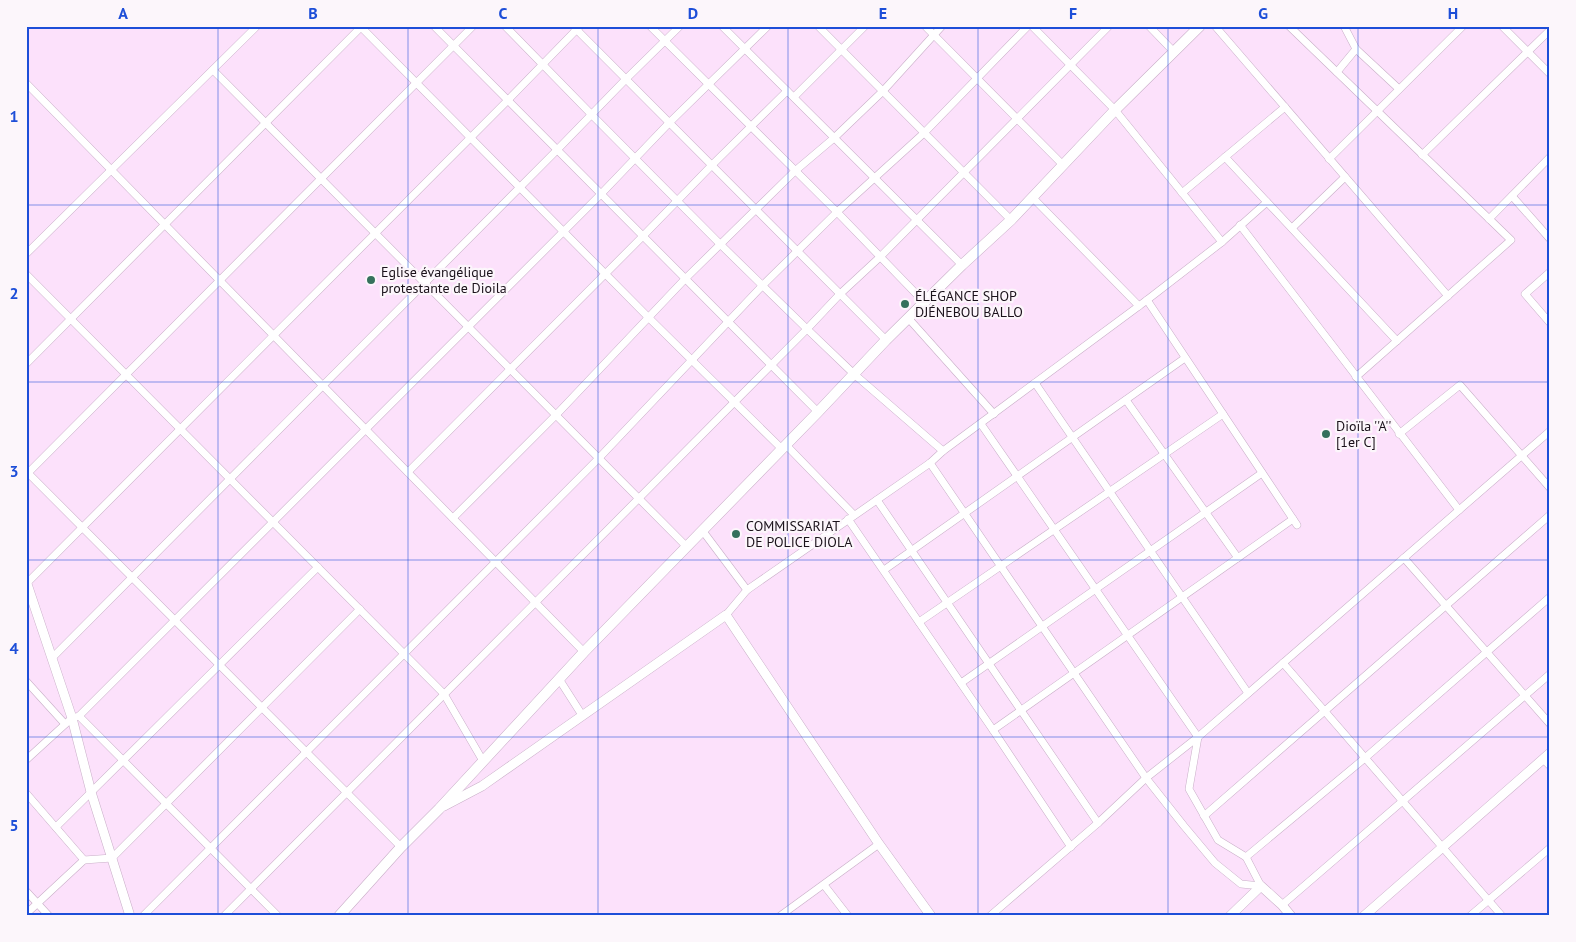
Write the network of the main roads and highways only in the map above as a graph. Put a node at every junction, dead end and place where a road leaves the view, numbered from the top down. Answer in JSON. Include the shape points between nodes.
{"nodes":[{"id":1,"x":1200,"y":26,"type":"edge"},
{"id":2,"x":339,"y":916,"type":"edge"}],
"edges":[{"from":1,"to":2,"type":"main road","via":[[1010,220],[886,340],[686,546]]}]}
